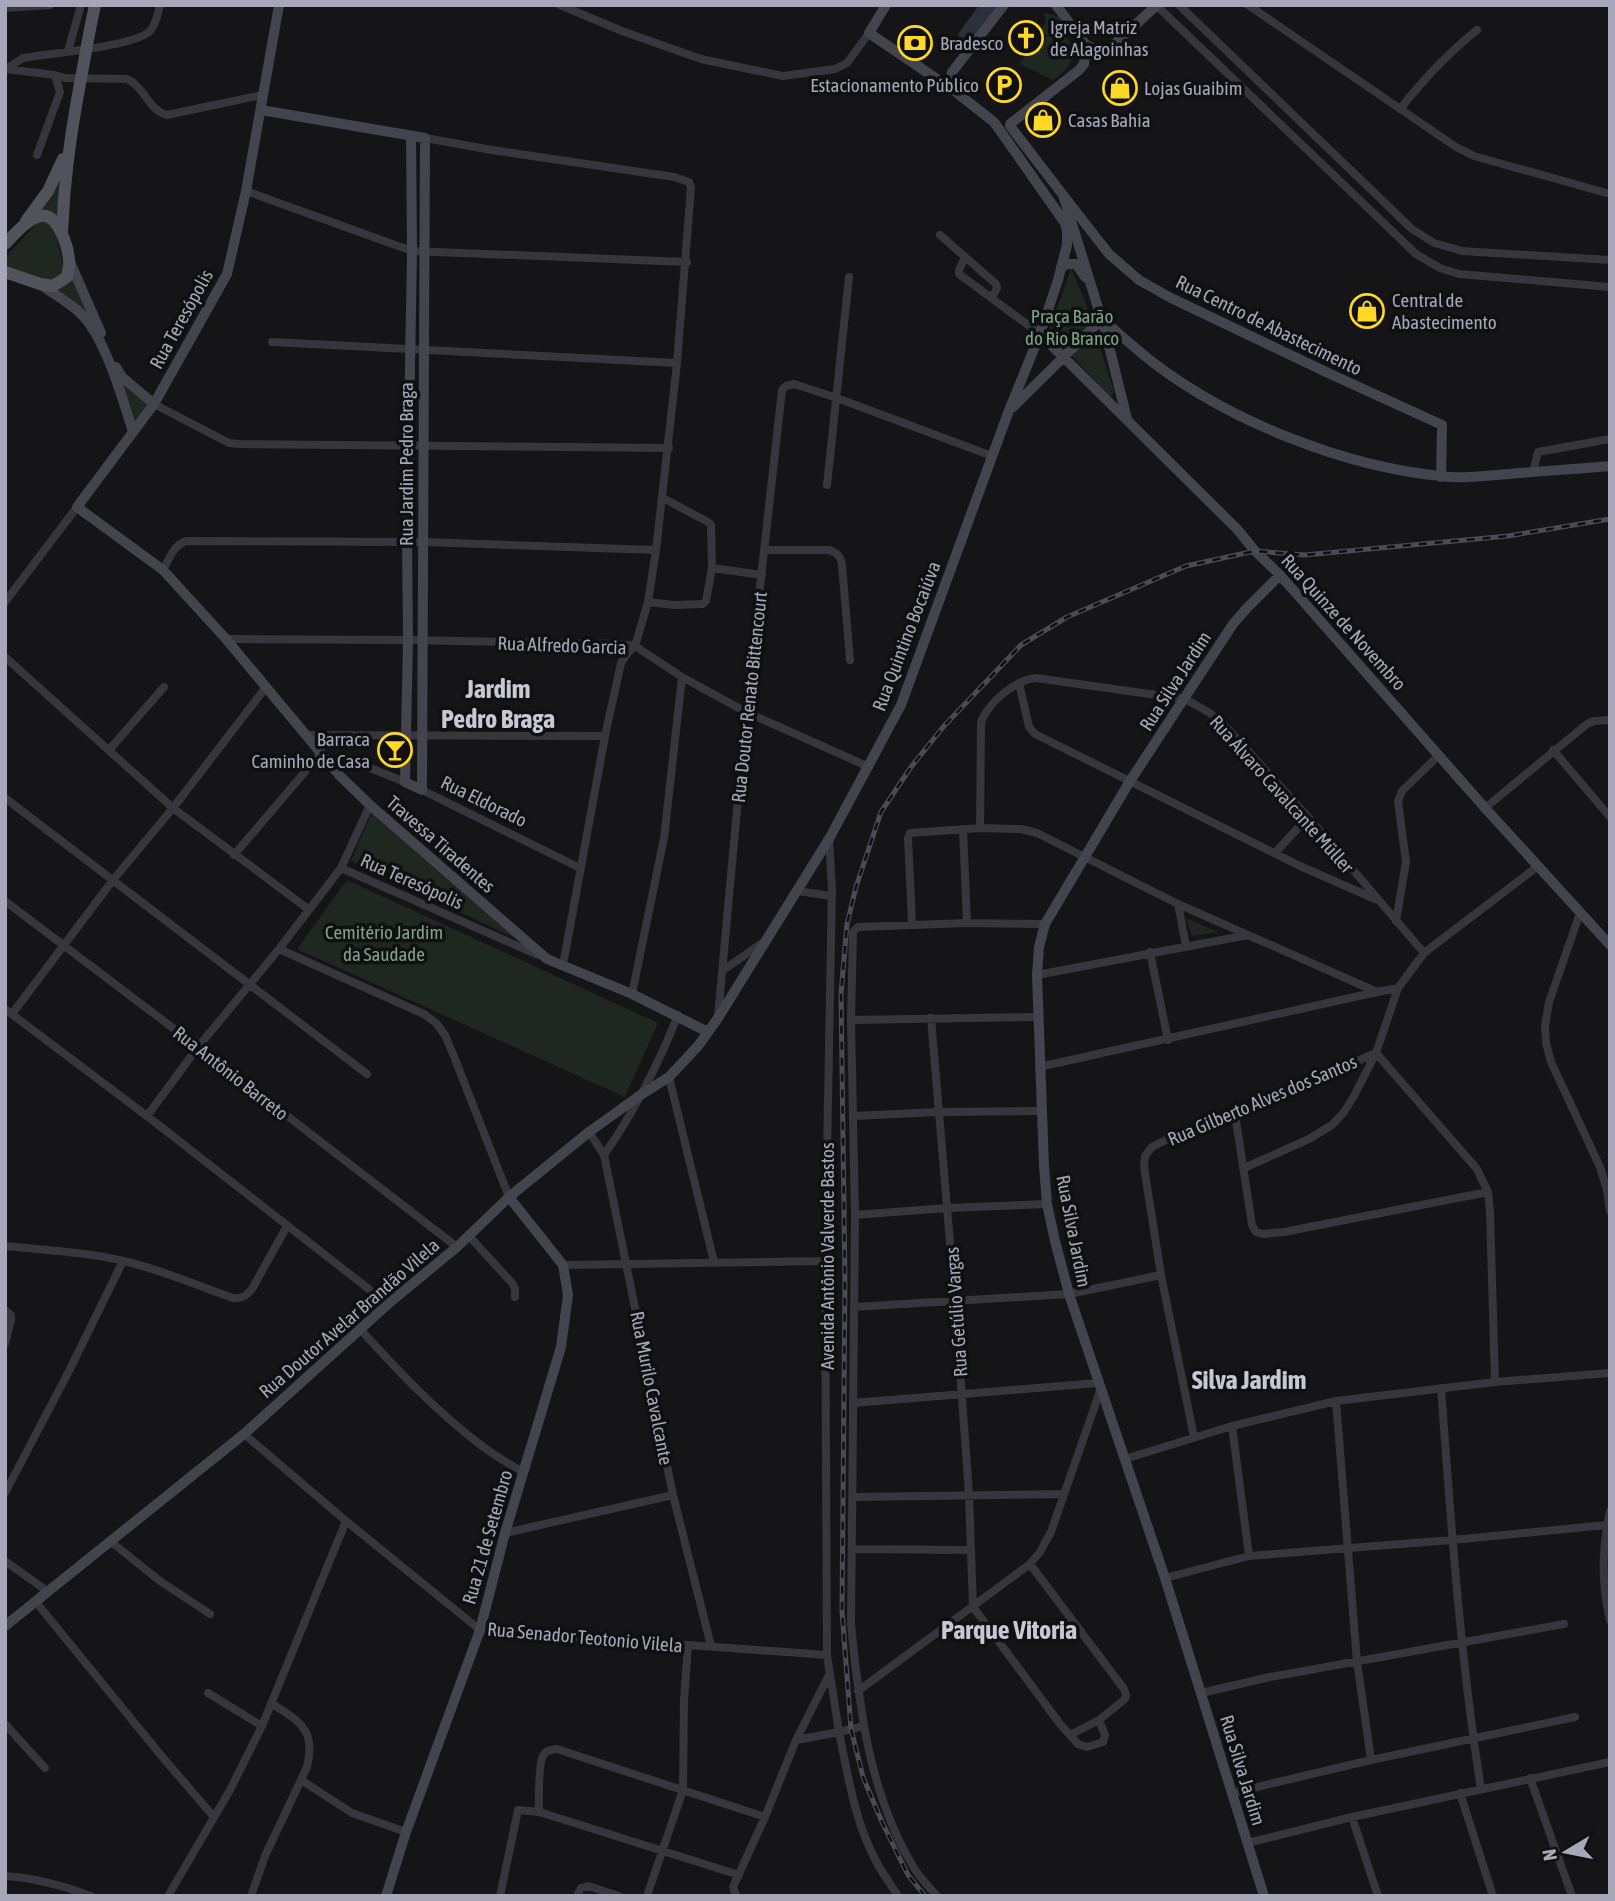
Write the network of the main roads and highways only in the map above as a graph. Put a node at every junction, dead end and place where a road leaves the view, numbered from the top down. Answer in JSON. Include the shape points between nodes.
{"nodes":[{"id":1,"x":95,"y":5,"type":"edge"},
{"id":2,"x":68,"y":149,"type":"junction"},
{"id":3,"x":24,"y":225,"type":"junction"},
{"id":4,"x":62,"y":233,"type":"junction"},
{"id":5,"x":5,"y":244,"type":"edge"},
{"id":6,"x":8,"y":275,"type":"edge"}],
"edges":[{"from":1,"to":2,"type":"main road","bridge":true},
{"from":2,"to":3,"type":"main road","via":[[48,191]]},
{"from":2,"to":4,"type":"main road"},
{"from":3,"to":4,"type":"main road","via":[[47,217]]},
{"from":3,"to":5,"type":"main road"},
{"from":4,"to":6,"type":"main road","via":[[69,261],[62,281],[52,286]]}]}
